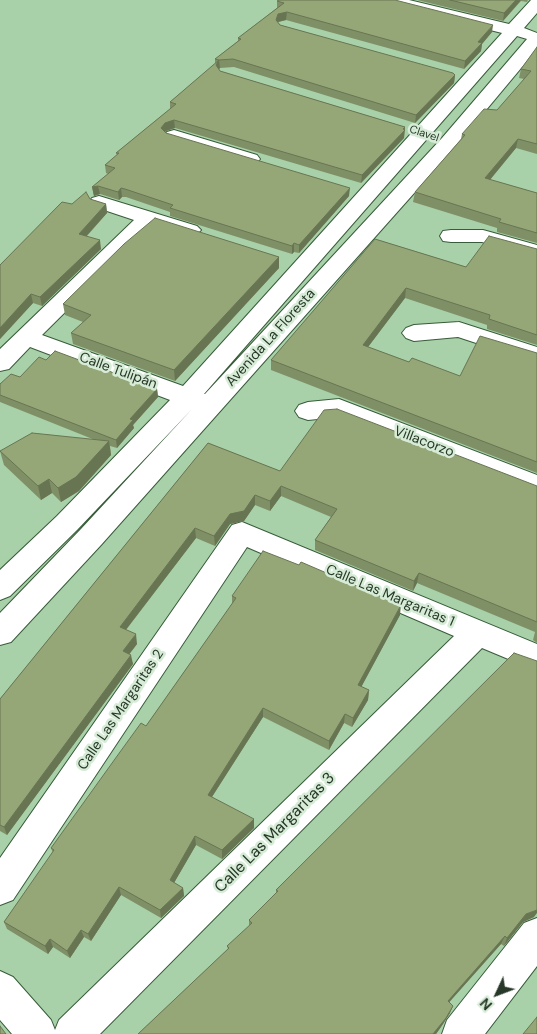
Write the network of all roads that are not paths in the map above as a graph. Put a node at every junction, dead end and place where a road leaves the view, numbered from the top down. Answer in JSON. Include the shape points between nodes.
{"nodes":[{"id":1,"x":389,"y":0,"type":"edge"},
{"id":2,"x":537,"y":3,"type":"edge"},
{"id":3,"x":513,"y":29,"type":"junction"},
{"id":4,"x":537,"y":37,"type":"edge"},
{"id":5,"x":460,"y":76,"type":"junction"},
{"id":6,"x":496,"y":86,"type":"junction"},
{"id":7,"x":412,"y":130,"type":"junction"},
{"id":8,"x":174,"y":136,"type":"edge"},
{"id":9,"x":449,"y":142,"type":"junction"},
{"id":10,"x":266,"y":164,"type":"edge"},
{"id":11,"x":359,"y":192,"type":"junction"},
{"id":12,"x":99,"y":202,"type":"edge"},
{"id":13,"x":390,"y":206,"type":"junction"},
{"id":14,"x":149,"y":217,"type":"junction"},
{"id":15,"x":452,"y":236,"type":"dead end"},
{"id":16,"x":212,"y":237,"type":"edge"},
{"id":17,"x":537,"y":252,"type":"edge"},
{"id":18,"x":293,"y":263,"type":"junction"},
{"id":19,"x":326,"y":278,"type":"junction"},
{"id":20,"x":414,"y":333,"type":"dead end"},
{"id":21,"x":25,"y":337,"type":"junction"},
{"id":22,"x":537,"y":355,"type":"edge"},
{"id":23,"x":0,"y":363,"type":"edge"},
{"id":24,"x":188,"y":396,"type":"junction"},
{"id":25,"x":210,"y":406,"type":"junction"},
{"id":26,"x":308,"y":411,"type":"dead end"},
{"id":27,"x":537,"y":486,"type":"edge"},
{"id":28,"x":67,"y":523,"type":"junction"},
{"id":29,"x":242,"y":533,"type":"joint"},
{"id":30,"x":91,"y":537,"type":"junction"},
{"id":31,"x":0,"y":588,"type":"edge"},
{"id":32,"x":0,"y":633,"type":"edge"},
{"id":33,"x":477,"y":633,"type":"junction"},
{"id":34,"x":537,"y":658,"type":"edge"},
{"id":35,"x":0,"y":888,"type":"edge"},
{"id":36,"x":537,"y":936,"type":"edge"},
{"id":37,"x":0,"y":990,"type":"edge"},
{"id":38,"x":37,"y":1034,"type":"edge"},
{"id":39,"x":73,"y":1034,"type":"edge"},
{"id":40,"x":461,"y":1034,"type":"edge"}],
"edges":[{"from":1,"to":3,"type":"street"},
{"from":2,"to":3,"type":"street","name":"Avenida La Floresta"},
{"from":3,"to":4,"type":"street"},
{"from":3,"to":5,"type":"street","name":"Avenida La Floresta"},
{"from":4,"to":6,"type":"street","name":"Avenida La Floresta"},
{"from":5,"to":6,"type":"street"},
{"from":5,"to":7,"type":"street","name":"Avenida La Floresta"},
{"from":6,"to":9,"type":"street","name":"Avenida La Floresta"},
{"from":7,"to":9,"type":"street","name":"Clavel"},
{"from":7,"to":11,"type":"street","name":"Avenida La Floresta"},
{"from":8,"to":10,"type":"street"},
{"from":9,"to":13,"type":"street","name":"Avenida La Floresta"},
{"from":11,"to":13,"type":"street"},
{"from":11,"to":18,"type":"street","name":"Avenida La Floresta"},
{"from":12,"to":14,"type":"street"},
{"from":13,"to":19,"type":"street","name":"Avenida La Floresta"},
{"from":14,"to":16,"type":"street"},
{"from":14,"to":21,"type":"street"},
{"from":15,"to":17,"type":"street","via":[[483,236]]},
{"from":18,"to":19,"type":"street"},
{"from":18,"to":24,"type":"street","name":"Avenida La Floresta"},
{"from":19,"to":25,"type":"street","name":"Avenida La Floresta"},
{"from":20,"to":22,"type":"street","via":[[459,330]]},
{"from":21,"to":23,"type":"street"},
{"from":21,"to":24,"type":"street","name":"Calle Tulipán"},
{"from":24,"to":25,"type":"street","name":"Calle Tulipán"},
{"from":24,"to":28,"type":"street","name":"Avenida La Floresta"},
{"from":25,"to":30,"type":"street","name":"Avenida La Floresta"},
{"from":26,"to":27,"type":"street","name":"Villacorzo","via":[[338,408]]},
{"from":28,"to":30,"type":"street"},
{"from":28,"to":31,"type":"street","name":"Avenida La Floresta"},
{"from":29,"to":33,"type":"street","name":"Calle Las Margaritas 1"},
{"from":29,"to":35,"type":"street","name":"Calle Las Margaritas 2"},
{"from":30,"to":32,"type":"street","name":"Avenida La Floresta"},
{"from":33,"to":34,"type":"street","name":"Calle Las Margaritas 1"},
{"from":33,"to":39,"type":"street","name":"Calle Las Margaritas 3"},
{"from":36,"to":40,"type":"street"},
{"from":37,"to":38,"type":"street"}]}
